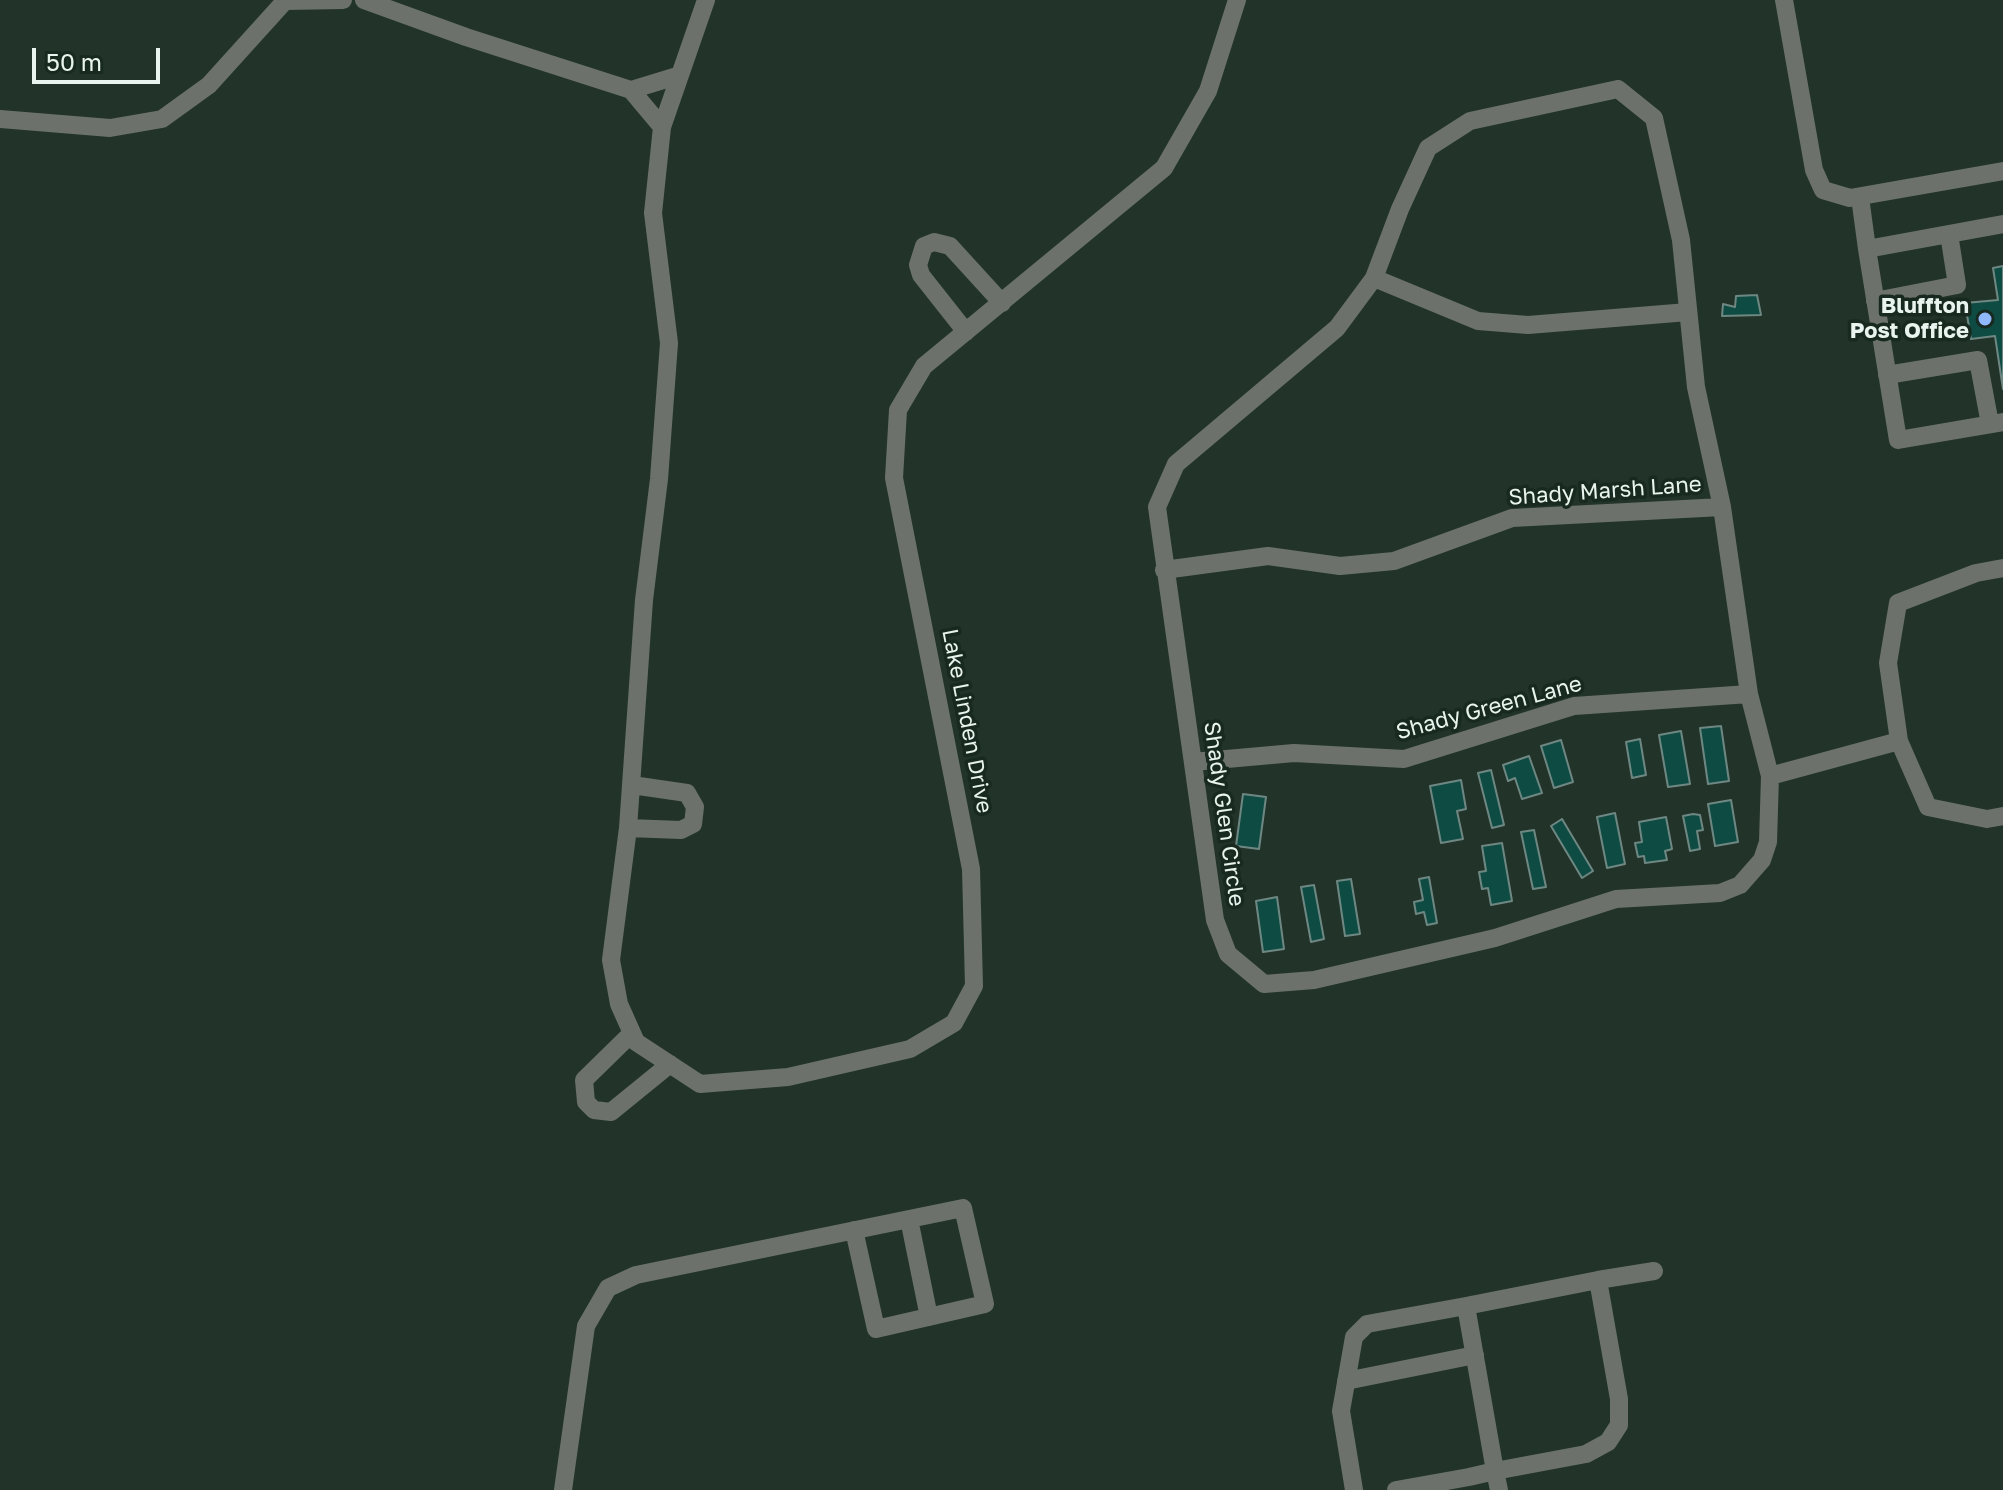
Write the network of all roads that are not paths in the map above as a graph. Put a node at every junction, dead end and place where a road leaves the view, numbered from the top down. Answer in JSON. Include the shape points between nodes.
{"nodes":[{"id":1,"x":343,"y":0,"type":"edge"},
{"id":2,"x":364,"y":0,"type":"edge"},
{"id":3,"x":706,"y":0,"type":"edge"},
{"id":4,"x":1237,"y":0,"type":"edge"},
{"id":5,"x":1784,"y":0,"type":"edge"},
{"id":6,"x":285,"y":1,"type":"edge"},
{"id":7,"x":680,"y":75,"type":"junction"},
{"id":8,"x":631,"y":90,"type":"junction"},
{"id":9,"x":0,"y":119,"type":"edge"},
{"id":10,"x":662,"y":127,"type":"junction"},
{"id":11,"x":2003,"y":171,"type":"edge"},
{"id":12,"x":1860,"y":197,"type":"junction"},
{"id":13,"x":2003,"y":224,"type":"edge"},
{"id":14,"x":1949,"y":234,"type":"junction"},
{"id":15,"x":1867,"y":249,"type":"junction"},
{"id":16,"x":1374,"y":278,"type":"junction"},
{"id":17,"x":1875,"y":301,"type":"junction"},
{"id":18,"x":1002,"y":303,"type":"junction"},
{"id":19,"x":1688,"y":312,"type":"junction"},
{"id":20,"x":966,"y":332,"type":"junction"},
{"id":21,"x":1887,"y":375,"type":"junction"},
{"id":22,"x":1997,"y":423,"type":"edge"},
{"id":23,"x":1722,"y":507,"type":"junction"},
{"id":24,"x":2003,"y":568,"type":"edge"},
{"id":25,"x":1164,"y":570,"type":"junction"},
{"id":26,"x":1749,"y":694,"type":"junction"},
{"id":27,"x":1899,"y":741,"type":"junction"},
{"id":28,"x":1193,"y":762,"type":"junction"},
{"id":29,"x":1770,"y":776,"type":"junction"},
{"id":30,"x":632,"y":785,"type":"junction"},
{"id":31,"x":2003,"y":816,"type":"edge"},
{"id":32,"x":628,"y":828,"type":"junction"},
{"id":33,"x":632,"y":1033,"type":"junction"},
{"id":34,"x":670,"y":1064,"type":"junction"},
{"id":35,"x":909,"y":1219,"type":"junction"},
{"id":36,"x":854,"y":1230,"type":"junction"},
{"id":37,"x":1654,"y":1271,"type":"dead end"},
{"id":38,"x":1598,"y":1280,"type":"junction"},
{"id":39,"x":1466,"y":1306,"type":"junction"},
{"id":40,"x":929,"y":1317,"type":"junction"},
{"id":41,"x":1475,"y":1355,"type":"junction"},
{"id":42,"x":1346,"y":1381,"type":"junction"},
{"id":43,"x":1497,"y":1481,"type":"edge"},
{"id":44,"x":563,"y":1490,"type":"edge"},
{"id":45,"x":1354,"y":1490,"type":"edge"},
{"id":46,"x":1396,"y":1490,"type":"edge"}],
"edges":[{"from":1,"to":6,"type":"street"},
{"from":2,"to":8,"type":"street"},
{"from":3,"to":7,"type":"street","name":"Lake Linden Drive"},
{"from":4,"to":18,"type":"street","name":"Lake Linden Drive","via":[[1208,91],[1164,168]]},
{"from":5,"to":12,"type":"street","via":[[1814,170],[1823,190]]},
{"from":6,"to":9,"type":"street","via":[[209,85],[162,119],[110,128]]},
{"from":7,"to":8,"type":"street"},
{"from":7,"to":10,"type":"street","name":"Lake Linden Drive"},
{"from":8,"to":10,"type":"street"},
{"from":10,"to":30,"type":"street","name":"Lake Linden Drive","via":[[653,213],[669,343]]},
{"from":11,"to":12,"type":"street"},
{"from":12,"to":15,"type":"street"},
{"from":13,"to":14,"type":"street"},
{"from":14,"to":15,"type":"street"},
{"from":14,"to":17,"type":"street","via":[[1957,285]]},
{"from":15,"to":17,"type":"street"},
{"from":16,"to":19,"type":"street","via":[[1478,321],[1528,325]]},
{"from":16,"to":19,"type":"street","name":"Shady Glen Circle","via":[[1428,148],[1470,121],[1618,89],[1654,118],[1681,240]]},
{"from":16,"to":25,"type":"street","name":"Shady Glen Circle","via":[[1337,328],[1176,464],[1157,507]]},
{"from":17,"to":21,"type":"street"},
{"from":18,"to":20,"type":"street","name":"Lake Linden Drive"},
{"from":18,"to":20,"type":"street","via":[[950,246],[924,246],[918,265],[921,275]]},
{"from":19,"to":23,"type":"street","name":"Shady Glen Circle","via":[[1696,387]]},
{"from":20,"to":34,"type":"street","name":"Lake Linden Drive","via":[[924,366],[898,410],[894,478],[971,869],[974,986],[954,1023],[910,1049],[788,1077],[700,1084]]},
{"from":21,"to":22,"type":"street","via":[[1978,360]]},
{"from":21,"to":22,"type":"street","via":[[1898,440]]},
{"from":23,"to":25,"type":"street","name":"Shady Marsh Lane","via":[[1512,518],[1394,561],[1340,566],[1268,556]]},
{"from":23,"to":26,"type":"street","name":"Shady Glen Circle"},
{"from":24,"to":27,"type":"street","via":[[1898,603],[1888,663]]},
{"from":25,"to":28,"type":"street","name":"Shady Glen Circle"},
{"from":26,"to":28,"type":"street","name":"Shady Green Lane","via":[[1574,706],[1404,759],[1294,753]]},
{"from":26,"to":29,"type":"street","name":"Shady Glen Circle"},
{"from":27,"to":29,"type":"street"},
{"from":27,"to":31,"type":"street","via":[[1928,807],[1987,819]]},
{"from":28,"to":29,"type":"street","name":"Shady Glen Circle","via":[[1215,920],[1228,954],[1264,984],[1314,980],[1495,938],[1616,899],[1709,894],[1740,885],[1753,875],[1768,842]]},
{"from":30,"to":32,"type":"street","name":"Lake Linden Drive"},
{"from":30,"to":32,"type":"street","via":[[687,793],[695,807],[693,824],[681,830]]},
{"from":32,"to":33,"type":"street","name":"Lake Linden Drive","via":[[611,960],[619,1004]]},
{"from":33,"to":34,"type":"street","name":"Lake Linden Drive","via":[[636,1042]]},
{"from":33,"to":34,"type":"street","via":[[584,1080],[586,1102],[594,1110],[611,1112]]},
{"from":35,"to":36,"type":"street"},
{"from":35,"to":40,"type":"street"},
{"from":35,"to":40,"type":"street","via":[[963,1208],[985,1304]]},
{"from":36,"to":40,"type":"street","via":[[876,1329]]},
{"from":36,"to":44,"type":"street","via":[[636,1275],[608,1288],[586,1326]]},
{"from":37,"to":38,"type":"street"},
{"from":38,"to":39,"type":"street"},
{"from":38,"to":43,"type":"street","via":[[1619,1425],[1608,1442],[1586,1454]]},
{"from":39,"to":41,"type":"street"},
{"from":39,"to":42,"type":"street","via":[[1367,1324],[1354,1337]]},
{"from":41,"to":42,"type":"street"},
{"from":41,"to":43,"type":"street"},
{"from":42,"to":45,"type":"street","via":[[1342,1428]]},
{"from":43,"to":46,"type":"street"}]}
